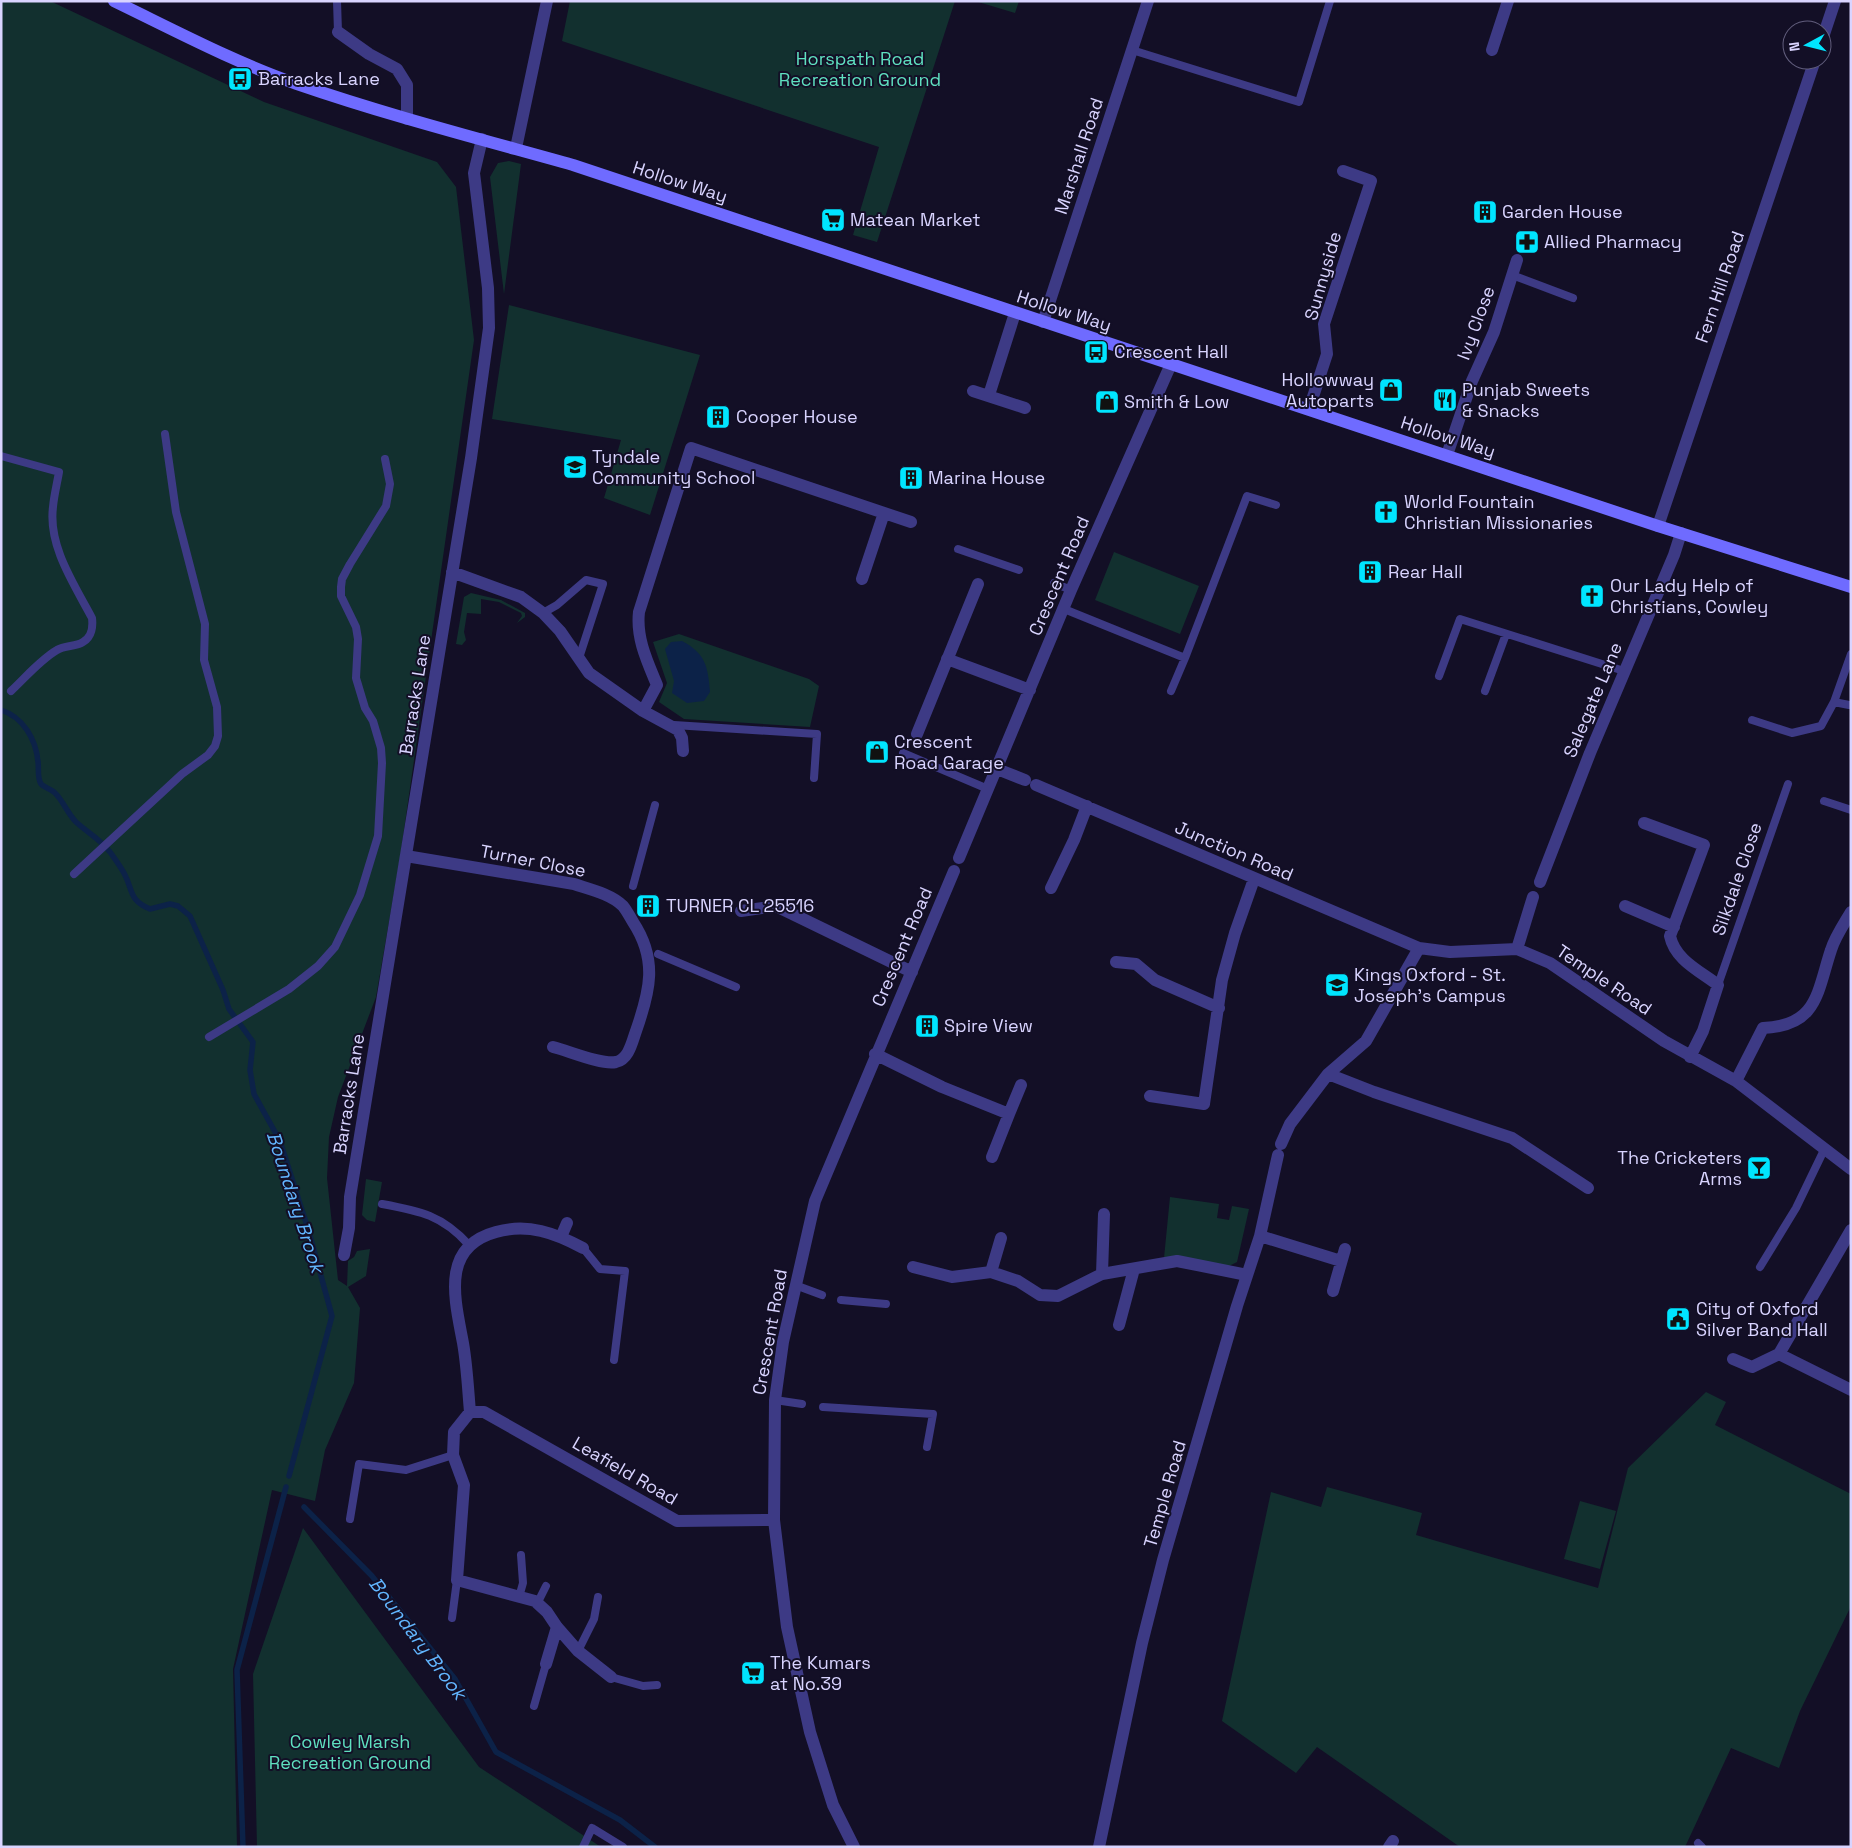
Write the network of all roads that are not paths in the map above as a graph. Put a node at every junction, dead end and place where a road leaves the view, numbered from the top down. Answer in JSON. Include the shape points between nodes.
{"nodes":[{"id":1,"x":114,"y":1,"type":"edge"},
{"id":2,"x":337,"y":1,"type":"edge"},
{"id":3,"x":547,"y":1,"type":"edge"},
{"id":4,"x":1148,"y":1,"type":"edge"},
{"id":5,"x":1330,"y":1,"type":"edge"},
{"id":6,"x":1508,"y":1,"type":"edge"},
{"id":7,"x":1835,"y":1,"type":"edge"},
{"id":8,"x":1829,"y":20,"type":"edge"},
{"id":9,"x":338,"y":32,"type":"joint"},
{"id":10,"x":1132,"y":50,"type":"junction"},
{"id":11,"x":1492,"y":50,"type":"dead end"},
{"id":12,"x":1812,"y":70,"type":"edge"},
{"id":13,"x":406,"y":119,"type":"junction"},
{"id":14,"x":482,"y":139,"type":"junction"},
{"id":15,"x":516,"y":148,"type":"junction"},
{"id":16,"x":1343,"y":171,"type":"dead end"},
{"id":17,"x":1517,"y":260,"type":"dead end"},
{"id":18,"x":1512,"y":275,"type":"junction"},
{"id":19,"x":1573,"y":298,"type":"dead end"},
{"id":20,"x":1015,"y":313,"type":"junction"},
{"id":21,"x":1043,"y":322,"type":"junction"},
{"id":22,"x":1171,"y":364,"type":"junction"},
{"id":23,"x":973,"y":390,"type":"dead end"},
{"id":24,"x":989,"y":395,"type":"junction"},
{"id":25,"x":1025,"y":408,"type":"dead end"},
{"id":26,"x":1309,"y":409,"type":"junction"},
{"id":27,"x":165,"y":434,"type":"dead end"},
{"id":28,"x":1447,"y":455,"type":"junction"},
{"id":29,"x":1,"y":456,"type":"edge"},
{"id":30,"x":385,"y":459,"type":"dead end"},
{"id":31,"x":1276,"y":505,"type":"dead end"},
{"id":32,"x":884,"y":513,"type":"junction"},
{"id":33,"x":911,"y":522,"type":"dead end"},
{"id":34,"x":1658,"y":526,"type":"junction"},
{"id":35,"x":1681,"y":533,"type":"junction"},
{"id":36,"x":958,"y":549,"type":"dead end"},
{"id":37,"x":1018,"y":570,"type":"dead end"},
{"id":38,"x":452,"y":572,"type":"junction"},
{"id":39,"x":862,"y":579,"type":"dead end"},
{"id":40,"x":1054,"y":583,"type":"dead end"},
{"id":41,"x":978,"y":584,"type":"dead end"},
{"id":42,"x":1851,"y":587,"type":"edge"},
{"id":43,"x":1072,"y":590,"type":"junction"},
{"id":44,"x":1064,"y":609,"type":"junction"},
{"id":45,"x":543,"y":613,"type":"junction"},
{"id":46,"x":1506,"y":634,"type":"junction"},
{"id":47,"x":1851,"y":654,"type":"edge"},
{"id":48,"x":579,"y":658,"type":"junction"},
{"id":49,"x":1185,"y":658,"type":"junction"},
{"id":50,"x":947,"y":659,"type":"junction"},
{"id":51,"x":1624,"y":671,"type":"junction"},
{"id":52,"x":1439,"y":676,"type":"dead end"},
{"id":53,"x":1030,"y":690,"type":"junction"},
{"id":54,"x":1172,"y":691,"type":"dead end"},
{"id":55,"x":1485,"y":691,"type":"dead end"},
{"id":56,"x":11,"y":692,"type":"dead end"},
{"id":57,"x":1834,"y":702,"type":"junction"},
{"id":58,"x":1849,"y":705,"type":"dead end"},
{"id":59,"x":643,"y":710,"type":"junction"},
{"id":60,"x":1752,"y":720,"type":"dead end"},
{"id":61,"x":669,"y":725,"type":"junction"},
{"id":62,"x":917,"y":734,"type":"dead end"},
{"id":63,"x":683,"y":751,"type":"dead end"},
{"id":64,"x":902,"y":753,"type":"dead end"},
{"id":65,"x":996,"y":769,"type":"junction"},
{"id":66,"x":814,"y":778,"type":"dead end"},
{"id":67,"x":1788,"y":784,"type":"dead end"},
{"id":68,"x":988,"y":789,"type":"junction"},
{"id":69,"x":1824,"y":800,"type":"dead end"},
{"id":70,"x":655,"y":805,"type":"dead end"},
{"id":71,"x":1087,"y":806,"type":"junction"},
{"id":72,"x":1851,"y":810,"type":"edge"},
{"id":73,"x":1644,"y":823,"type":"dead end"},
{"id":74,"x":406,"y":856,"type":"junction"},
{"id":75,"x":959,"y":858,"type":"dead end"},
{"id":76,"x":954,"y":871,"type":"dead end"},
{"id":77,"x":74,"y":874,"type":"dead end"},
{"id":78,"x":1254,"y":879,"type":"junction"},
{"id":79,"x":1540,"y":882,"type":"dead end"},
{"id":80,"x":633,"y":886,"type":"dead end"},
{"id":81,"x":1051,"y":888,"type":"dead end"},
{"id":82,"x":1533,"y":897,"type":"dead end"},
{"id":83,"x":1625,"y":906,"type":"dead end"},
{"id":84,"x":741,"y":911,"type":"dead end"},
{"id":85,"x":1851,"y":912,"type":"edge"},
{"id":86,"x":1674,"y":927,"type":"junction"},
{"id":87,"x":1419,"y":948,"type":"junction"},
{"id":88,"x":1517,"y":949,"type":"junction"},
{"id":89,"x":658,"y":954,"type":"dead end"},
{"id":90,"x":1116,"y":962,"type":"dead end"},
{"id":91,"x":912,"y":972,"type":"junction"},
{"id":92,"x":1718,"y":985,"type":"junction"},
{"id":93,"x":736,"y":987,"type":"dead end"},
{"id":94,"x":1219,"y":1008,"type":"junction"},
{"id":95,"x":211,"y":1035,"type":"dead end"},
{"id":96,"x":553,"y":1047,"type":"dead end"},
{"id":97,"x":875,"y":1054,"type":"junction"},
{"id":98,"x":1690,"y":1057,"type":"junction"},
{"id":99,"x":1328,"y":1074,"type":"junction"},
{"id":100,"x":1736,"y":1081,"type":"junction"},
{"id":101,"x":1021,"y":1085,"type":"dead end"},
{"id":102,"x":1150,"y":1096,"type":"dead end"},
{"id":103,"x":1009,"y":1114,"type":"junction"},
{"id":104,"x":1824,"y":1150,"type":"junction"},
{"id":105,"x":992,"y":1157,"type":"dead end"},
{"id":106,"x":1851,"y":1169,"type":"edge"},
{"id":107,"x":1588,"y":1188,"type":"dead end"},
{"id":108,"x":382,"y":1204,"type":"dead end"},
{"id":109,"x":1104,"y":1214,"type":"dead end"},
{"id":110,"x":567,"y":1223,"type":"dead end"},
{"id":111,"x":1851,"y":1230,"type":"edge"},
{"id":112,"x":561,"y":1236,"type":"junction"},
{"id":113,"x":1260,"y":1236,"type":"junction"},
{"id":114,"x":1000,"y":1238,"type":"dead end"},
{"id":115,"x":469,"y":1245,"type":"junction"},
{"id":116,"x":583,"y":1248,"type":"joint"},
{"id":117,"x":344,"y":1255,"type":"dead end"},
{"id":118,"x":913,"y":1267,"type":"dead end"},
{"id":119,"x":1760,"y":1267,"type":"dead end"},
{"id":120,"x":1134,"y":1269,"type":"junction"},
{"id":121,"x":991,"y":1272,"type":"junction"},
{"id":122,"x":1102,"y":1274,"type":"junction"},
{"id":123,"x":1247,"y":1275,"type":"junction"},
{"id":124,"x":795,"y":1285,"type":"junction"},
{"id":125,"x":1333,"y":1291,"type":"dead end"},
{"id":126,"x":822,"y":1294,"type":"dead end"},
{"id":127,"x":841,"y":1300,"type":"dead end"},
{"id":128,"x":886,"y":1304,"type":"dead end"},
{"id":129,"x":1120,"y":1325,"type":"dead end"},
{"id":130,"x":1779,"y":1354,"type":"junction"},
{"id":131,"x":1733,"y":1358,"type":"dead end"},
{"id":132,"x":614,"y":1360,"type":"dead end"},
{"id":133,"x":1851,"y":1390,"type":"edge"},
{"id":134,"x":775,"y":1400,"type":"junction"},
{"id":135,"x":802,"y":1404,"type":"dead end"},
{"id":136,"x":823,"y":1407,"type":"dead end"},
{"id":137,"x":470,"y":1412,"type":"junction"},
{"id":138,"x":927,"y":1447,"type":"dead end"},
{"id":139,"x":452,"y":1455,"type":"junction"},
{"id":140,"x":350,"y":1519,"type":"dead end"},
{"id":141,"x":774,"y":1520,"type":"junction"},
{"id":142,"x":521,"y":1555,"type":"dead end"},
{"id":143,"x":457,"y":1580,"type":"junction"},
{"id":144,"x":546,"y":1586,"type":"dead end"},
{"id":145,"x":519,"y":1597,"type":"junction"},
{"id":146,"x":598,"y":1598,"type":"dead end"},
{"id":147,"x":537,"y":1604,"type":"junction"},
{"id":148,"x":452,"y":1618,"type":"dead end"},
{"id":149,"x":556,"y":1627,"type":"junction"},
{"id":150,"x":578,"y":1651,"type":"junction"},
{"id":151,"x":546,"y":1664,"type":"joint"},
{"id":152,"x":611,"y":1678,"type":"joint"},
{"id":153,"x":657,"y":1685,"type":"dead end"},
{"id":154,"x":534,"y":1706,"type":"dead end"},
{"id":155,"x":583,"y":1847,"type":"edge"},
{"id":156,"x":623,"y":1847,"type":"edge"},
{"id":157,"x":854,"y":1847,"type":"edge"},
{"id":158,"x":1099,"y":1847,"type":"edge"}],
"edges":[{"from":1,"to":13,"type":"main road","name":"Hollow Way","via":[[252,66]]},
{"from":2,"to":9,"type":"lane"},
{"from":3,"to":15,"type":"street"},
{"from":4,"to":10,"type":"street","name":"Marshall Road"},
{"from":5,"to":10,"type":"lane","via":[[1299,102]]},
{"from":6,"to":11,"type":"street"},
{"from":7,"to":8,"type":"street"},
{"from":9,"to":13,"type":"street","via":[[397,69],[406,85]]},
{"from":10,"to":21,"type":"street","name":"Marshall Road"},
{"from":12,"to":34,"type":"street","name":"Fern Hill Road"},
{"from":13,"to":14,"type":"main road","name":"Hollow Way"},
{"from":14,"to":15,"type":"main road","name":"Hollow Way"},
{"from":14,"to":38,"type":"street","name":"Barracks Lane","via":[[474,173],[488,288],[489,328],[472,458]]},
{"from":15,"to":20,"type":"main road","name":"Hollow Way"},
{"from":16,"to":26,"type":"street","name":"Sunnyside","via":[[1371,181],[1324,324],[1327,354]]},
{"from":17,"to":18,"type":"street","name":"Ivy Close"},
{"from":18,"to":19,"type":"lane"},
{"from":18,"to":28,"type":"street","name":"Ivy Close"},
{"from":20,"to":21,"type":"main road","name":"Hollow Way"},
{"from":20,"to":24,"type":"street"},
{"from":21,"to":22,"type":"main road","name":"Hollow Way"},
{"from":22,"to":26,"type":"main road","name":"Hollow Way"},
{"from":22,"to":43,"type":"street","name":"Crescent Road"},
{"from":23,"to":24,"type":"street"},
{"from":24,"to":25,"type":"street"},
{"from":26,"to":28,"type":"main road","name":"Hollow Way"},
{"from":27,"to":77,"type":"lane","via":[[176,512],[204,624],[204,660],[217,707],[218,736],[208,755],[182,774]]},
{"from":28,"to":34,"type":"main road","name":"Hollow Way"},
{"from":29,"to":56,"type":"lane","via":[[59,472],[52,506],[53,530],[64,564],[93,625],[84,642],[58,649]]},
{"from":30,"to":95,"type":"lane","via":[[390,484],[386,506],[350,564],[341,587],[341,596],[356,627],[358,639],[356,678],[381,748],[378,836],[360,895],[335,947],[318,966],[289,989]]},
{"from":31,"to":49,"type":"lane","via":[[1247,496]]},
{"from":32,"to":33,"type":"street"},
{"from":32,"to":39,"type":"street"},
{"from":32,"to":59,"type":"street","via":[[691,448],[639,612],[640,641],[657,685]]},
{"from":34,"to":35,"type":"main road","name":"Hollow Way"},
{"from":35,"to":42,"type":"main road","name":"Hollow Way"},
{"from":35,"to":51,"type":"street","name":"Salegate Lane"},
{"from":36,"to":37,"type":"lane"},
{"from":38,"to":45,"type":"street","via":[[521,596]]},
{"from":38,"to":74,"type":"street","name":"Barracks Lane"},
{"from":40,"to":43,"type":"lane"},
{"from":41,"to":50,"type":"street"},
{"from":43,"to":44,"type":"street","name":"Crescent Road"},
{"from":44,"to":49,"type":"lane"},
{"from":44,"to":53,"type":"street","name":"Crescent Road"},
{"from":45,"to":48,"type":"street"},
{"from":45,"to":48,"type":"lane","via":[[586,580],[603,584]]},
{"from":46,"to":51,"type":"lane"},
{"from":46,"to":52,"type":"lane","via":[[1460,619]]},
{"from":46,"to":55,"type":"lane"},
{"from":47,"to":57,"type":"lane"},
{"from":48,"to":59,"type":"street","via":[[589,673]]},
{"from":49,"to":54,"type":"lane"},
{"from":50,"to":53,"type":"street"},
{"from":50,"to":62,"type":"street"},
{"from":51,"to":79,"type":"street","name":"Salegate Lane"},
{"from":53,"to":65,"type":"street","name":"Crescent Road"},
{"from":57,"to":58,"type":"lane"},
{"from":57,"to":60,"type":"lane","via":[[1821,726],[1792,733]]},
{"from":59,"to":61,"type":"street"},
{"from":61,"to":63,"type":"street","via":[[678,730]]},
{"from":61,"to":66,"type":"lane","via":[[817,734]]},
{"from":64,"to":68,"type":"lane"},
{"from":65,"to":68,"type":"street","name":"Crescent Road"},
{"from":65,"to":71,"type":"street","name":"Junction Road"},
{"from":67,"to":92,"type":"lane","name":"Silkdale Close"},
{"from":68,"to":75,"type":"street","name":"Crescent Road"},
{"from":69,"to":72,"type":"lane"},
{"from":70,"to":80,"type":"lane"},
{"from":71,"to":78,"type":"street","name":"Junction Road"},
{"from":71,"to":81,"type":"street"},
{"from":73,"to":86,"type":"street","via":[[1704,845]]},
{"from":74,"to":96,"type":"street","name":"Turner Close","via":[[574,884],[622,905],[649,955],[650,983],[626,1056],[618,1062],[608,1062]]},
{"from":74,"to":117,"type":"street","name":"Barracks Lane","via":[[350,1197]]},
{"from":76,"to":91,"type":"street","name":"Crescent Road"},
{"from":78,"to":87,"type":"street","name":"Junction Road"},
{"from":78,"to":94,"type":"street","via":[[1222,980]]},
{"from":82,"to":88,"type":"street"},
{"from":83,"to":86,"type":"street"},
{"from":84,"to":91,"type":"street","via":[[776,906]]},
{"from":85,"to":100,"type":"street","via":[[1832,947],[1814,1004],[1798,1020],[1777,1028],[1763,1028]]},
{"from":86,"to":92,"type":"street","via":[[1670,936],[1679,956]]},
{"from":87,"to":88,"type":"street","name":"Temple Road","via":[[1450,952]]},
{"from":87,"to":99,"type":"street","name":"Temple Road","via":[[1366,1041]]},
{"from":88,"to":98,"type":"street","name":"Temple Road","via":[[1550,963]]},
{"from":89,"to":93,"type":"lane"},
{"from":90,"to":94,"type":"street","via":[[1136,964],[1155,980]]},
{"from":91,"to":97,"type":"street","name":"Crescent Road"},
{"from":92,"to":98,"type":"street","name":"Silkdale Close","via":[[1703,1031]]},
{"from":94,"to":102,"type":"street","via":[[1204,1104]]},
{"from":97,"to":103,"type":"street","via":[[942,1087]]},
{"from":97,"to":124,"type":"street","name":"Crescent Road","via":[[815,1201]]},
{"from":98,"to":100,"type":"street","name":"Temple Road"},
{"from":99,"to":107,"type":"street","via":[[1512,1138]]},
{"from":99,"to":113,"type":"street","name":"Temple Road","via":[[1290,1124],[1280,1149]]},
{"from":100,"to":104,"type":"street","name":"Temple Road"},
{"from":101,"to":103,"type":"street"},
{"from":103,"to":105,"type":"street"},
{"from":104,"to":106,"type":"street","name":"Temple Road"},
{"from":104,"to":119,"type":"lane","via":[[1796,1208]]},
{"from":108,"to":115,"type":"lane","via":[[414,1210],[433,1218],[454,1228]]},
{"from":109,"to":122,"type":"street"},
{"from":110,"to":112,"type":"street"},
{"from":111,"to":130,"type":"street"},
{"from":112,"to":115,"type":"street","via":[[530,1227],[508,1228],[486,1234]]},
{"from":112,"to":116,"type":"street"},
{"from":113,"to":123,"type":"street","name":"Temple Road"},
{"from":113,"to":125,"type":"street","via":[[1343,1255]]},
{"from":114,"to":121,"type":"street"},
{"from":115,"to":137,"type":"street","via":[[456,1269],[454,1291]]},
{"from":116,"to":132,"type":"lane","via":[[600,1269],[625,1272]]},
{"from":118,"to":121,"type":"street","via":[[952,1277]]},
{"from":120,"to":122,"type":"street"},
{"from":120,"to":123,"type":"street","via":[[1177,1261]]},
{"from":120,"to":129,"type":"street"},
{"from":121,"to":122,"type":"street","via":[[1018,1281],[1040,1295],[1058,1296]]},
{"from":123,"to":158,"type":"street","name":"Temple Road","via":[[1156,1588]]},
{"from":124,"to":126,"type":"lane"},
{"from":124,"to":134,"type":"street","name":"Crescent Road"},
{"from":127,"to":128,"type":"lane"},
{"from":130,"to":131,"type":"street","via":[[1752,1367]]},
{"from":130,"to":133,"type":"street"},
{"from":134,"to":135,"type":"lane"},
{"from":134,"to":141,"type":"street","name":"Crescent Road"},
{"from":136,"to":138,"type":"lane","via":[[932,1414]]},
{"from":137,"to":139,"type":"street","via":[[454,1432]]},
{"from":137,"to":141,"type":"street","name":"Leafield Road","via":[[484,1412],[677,1521]]},
{"from":139,"to":140,"type":"lane","via":[[406,1470],[359,1464]]},
{"from":139,"to":143,"type":"street","via":[[464,1485]]},
{"from":141,"to":157,"type":"street","name":"Crescent Road","via":[[787,1627],[810,1732],[833,1805]]},
{"from":142,"to":145,"type":"lane","via":[[523,1583]]},
{"from":143,"to":145,"type":"street"},
{"from":143,"to":148,"type":"lane"},
{"from":144,"to":147,"type":"lane"},
{"from":145,"to":147,"type":"street"},
{"from":146,"to":150,"type":"lane","via":[[594,1618]]},
{"from":147,"to":149,"type":"street","via":[[547,1612]]},
{"from":149,"to":150,"type":"street"},
{"from":149,"to":151,"type":"street"},
{"from":150,"to":152,"type":"street"},
{"from":151,"to":154,"type":"lane"},
{"from":152,"to":153,"type":"lane","via":[[643,1686]]},
{"from":155,"to":156,"type":"lane","via":[[592,1828]]}]}
